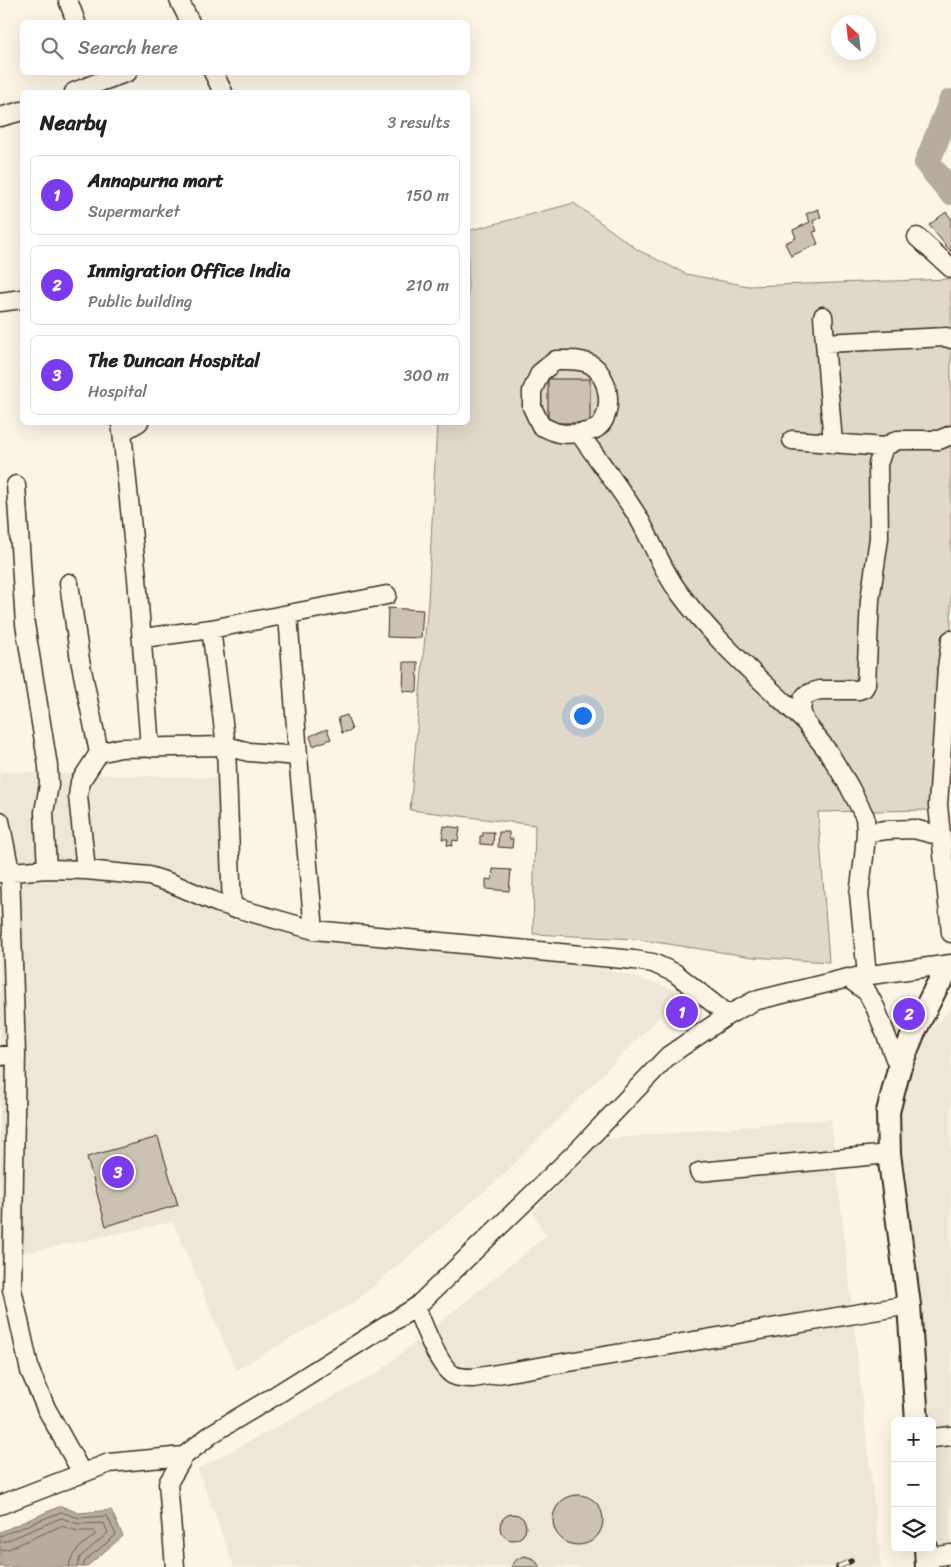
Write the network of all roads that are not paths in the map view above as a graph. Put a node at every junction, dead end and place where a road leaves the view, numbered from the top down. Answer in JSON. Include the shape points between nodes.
{"nodes":[{"id":1,"x":68,"y":0,"type":"edge"},
{"id":2,"x":179,"y":0,"type":"edge"},
{"id":3,"x":75,"y":20,"type":"edge"},
{"id":4,"x":189,"y":20,"type":"edge"},
{"id":5,"x":112,"y":75,"type":"edge"},
{"id":6,"x":214,"y":75,"type":"edge"},
{"id":7,"x":95,"y":78,"type":"edge"},
{"id":8,"x":77,"y":90,"type":"edge"},
{"id":9,"x":222,"y":90,"type":"edge"},
{"id":10,"x":20,"y":112,"type":"edge"},
{"id":11,"x":0,"y":117,"type":"edge"},
{"id":12,"x":917,"y":236,"type":"dead end"},
{"id":13,"x":951,"y":268,"type":"edge"},
{"id":14,"x":20,"y":299,"type":"edge"},
{"id":15,"x":0,"y":302,"type":"edge"},
{"id":16,"x":823,"y":316,"type":"dead end"},
{"id":17,"x":951,"y":339,"type":"edge"},
{"id":18,"x":825,"y":343,"type":"junction"},
{"id":19,"x":122,"y":427,"type":"edge"},
{"id":20,"x":579,"y":433,"type":"junction"},
{"id":21,"x":951,"y":435,"type":"edge"},
{"id":22,"x":792,"y":440,"type":"dead end"},
{"id":23,"x":833,"y":444,"type":"junction"},
{"id":24,"x":884,"y":447,"type":"junction"},
{"id":25,"x":16,"y":485,"type":"dead end"},
{"id":26,"x":69,"y":584,"type":"dead end"},
{"id":27,"x":387,"y":595,"type":"dead end"},
{"id":28,"x":288,"y":614,"type":"junction"},
{"id":29,"x":211,"y":629,"type":"junction"},
{"id":30,"x":143,"y":638,"type":"junction"},
{"id":31,"x":951,"y":640,"type":"edge"},
{"id":32,"x":805,"y":722,"type":"junction"},
{"id":33,"x":226,"y":746,"type":"junction"},
{"id":34,"x":150,"y":748,"type":"junction"},
{"id":35,"x":99,"y":753,"type":"junction"},
{"id":36,"x":298,"y":756,"type":"junction"},
{"id":37,"x":0,"y":821,"type":"edge"},
{"id":38,"x":866,"y":833,"type":"junction"},
{"id":39,"x":941,"y":836,"type":"junction"},
{"id":40,"x":47,"y":870,"type":"junction"},
{"id":41,"x":86,"y":870,"type":"junction"},
{"id":42,"x":5,"y":872,"type":"edge"},
{"id":43,"x":232,"y":908,"type":"junction"},
{"id":44,"x":314,"y":930,"type":"junction"},
{"id":45,"x":951,"y":933,"type":"edge"},
{"id":46,"x":951,"y":964,"type":"edge"},
{"id":47,"x":951,"y":968,"type":"edge"},
{"id":48,"x":867,"y":975,"type":"junction"},
{"id":49,"x":848,"y":978,"type":"junction"},
{"id":50,"x":944,"y":982,"type":"edge"},
{"id":51,"x":728,"y":1015,"type":"junction"},
{"id":52,"x":8,"y":1055,"type":"edge"},
{"id":53,"x":899,"y":1069,"type":"junction"},
{"id":54,"x":889,"y":1154,"type":"junction"},
{"id":55,"x":699,"y":1172,"type":"dead end"},
{"id":56,"x":909,"y":1305,"type":"junction"},
{"id":57,"x":416,"y":1307,"type":"junction"},
{"id":58,"x":917,"y":1417,"type":"edge"},
{"id":59,"x":951,"y":1436,"type":"edge"},
{"id":60,"x":936,"y":1438,"type":"edge"},
{"id":61,"x":184,"y":1456,"type":"junction"},
{"id":62,"x":82,"y":1473,"type":"junction"},
{"id":63,"x":0,"y":1505,"type":"edge"},
{"id":64,"x":951,"y":1554,"type":"edge"},
{"id":65,"x":926,"y":1558,"type":"edge"},
{"id":66,"x":175,"y":1567,"type":"edge"}],
"edges":[{"from":1,"to":3,"type":"street"},
{"from":2,"to":4,"type":"street"},
{"from":5,"to":7,"type":"street"},
{"from":6,"to":9,"type":"street"},
{"from":7,"to":8,"type":"street"},
{"from":10,"to":11,"type":"street"},
{"from":12,"to":13,"type":"street"},
{"from":14,"to":15,"type":"street"},
{"from":16,"to":18,"type":"street"},
{"from":17,"to":18,"type":"street"},
{"from":18,"to":23,"type":"street"},
{"from":19,"to":30,"type":"street"},
{"from":20,"to":20,"type":"street","via":[[560,434],[541,426],[532,407],[532,391],[540,373],[556,360],[591,364],[605,379],[609,403],[603,422],[595,430]]},
{"from":20,"to":32,"type":"street","via":[[621,490],[678,590],[704,622]]},
{"from":21,"to":24,"type":"street","via":[[939,440],[898,440]]},
{"from":22,"to":23,"type":"street"},
{"from":23,"to":24,"type":"street"},
{"from":24,"to":32,"type":"street","via":[[878,464],[879,538],[870,600],[866,684],[859,690],[820,690],[806,695],[801,710]]},
{"from":25,"to":40,"type":"street","via":[[25,624],[48,766],[49,785],[44,812]]},
{"from":26,"to":35,"type":"street"},
{"from":27,"to":28,"type":"street"},
{"from":28,"to":29,"type":"street"},
{"from":28,"to":36,"type":"street"},
{"from":29,"to":30,"type":"street"},
{"from":29,"to":33,"type":"street"},
{"from":30,"to":34,"type":"street"},
{"from":31,"to":39,"type":"street","via":[[938,805]]},
{"from":32,"to":38,"type":"street","via":[[849,786],[865,817]]},
{"from":33,"to":34,"type":"street"},
{"from":33,"to":36,"type":"street","via":[[249,752]]},
{"from":33,"to":43,"type":"street"},
{"from":34,"to":35,"type":"street","via":[[120,748]]},
{"from":35,"to":41,"type":"street","via":[[80,782],[78,796]]},
{"from":36,"to":44,"type":"street"},
{"from":37,"to":42,"type":"street"},
{"from":38,"to":39,"type":"street","via":[[914,829]]},
{"from":38,"to":48,"type":"street","via":[[859,894]]},
{"from":39,"to":45,"type":"street"},
{"from":40,"to":41,"type":"street"},
{"from":40,"to":42,"type":"street"},
{"from":41,"to":43,"type":"street","via":[[149,876]]},
{"from":42,"to":52,"type":"street"},
{"from":43,"to":44,"type":"street"},
{"from":44,"to":51,"type":"street","via":[[653,963],[675,973]]},
{"from":46,"to":48,"type":"street"},
{"from":47,"to":50,"type":"main road"},
{"from":48,"to":49,"type":"street"},
{"from":49,"to":51,"type":"street","via":[[754,1001]]},
{"from":49,"to":53,"type":"street","via":[[866,992],[876,1009]]},
{"from":50,"to":53,"type":"main road","via":[[912,1034]]},
{"from":51,"to":57,"type":"street","via":[[668,1056]]},
{"from":52,"to":62,"type":"street","via":[[12,1288],[30,1371],[46,1408]]},
{"from":53,"to":54,"type":"main road","via":[[888,1112]]},
{"from":54,"to":55,"type":"street"},
{"from":54,"to":56,"type":"main road"},
{"from":56,"to":57,"type":"street","via":[[473,1378],[455,1376],[448,1371]]},
{"from":56,"to":58,"type":"main road"},
{"from":57,"to":61,"type":"street","via":[[213,1433]]},
{"from":59,"to":60,"type":"street"},
{"from":61,"to":62,"type":"street","via":[[108,1463]]},
{"from":61,"to":66,"type":"street","via":[[168,1483]]},
{"from":62,"to":63,"type":"street"},
{"from":64,"to":65,"type":"street"}]}
